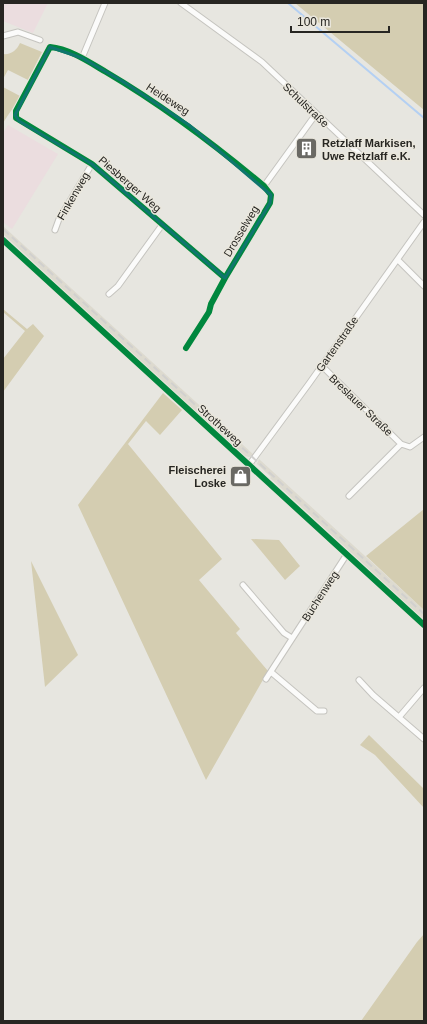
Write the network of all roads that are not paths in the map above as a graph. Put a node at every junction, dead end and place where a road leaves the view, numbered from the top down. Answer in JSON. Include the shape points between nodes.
{"nodes":[{"id":1,"x":105,"y":3,"type":"edge"},
{"id":2,"x":181,"y":3,"type":"edge"},
{"id":3,"x":3,"y":36,"type":"edge"},
{"id":4,"x":40,"y":40,"type":"dead end"},
{"id":5,"x":82,"y":58,"type":"junction"},
{"id":6,"x":316,"y":114,"type":"junction"},
{"id":7,"x":15,"y":115,"type":"joint"},
{"id":8,"x":92,"y":164,"type":"junction"},
{"id":9,"x":264,"y":186,"type":"junction"},
{"id":10,"x":424,"y":215,"type":"edge"},
{"id":11,"x":424,"y":222,"type":"edge"},
{"id":12,"x":162,"y":225,"type":"junction"},
{"id":13,"x":55,"y":230,"type":"dead end"},
{"id":14,"x":3,"y":240,"type":"edge"},
{"id":15,"x":398,"y":260,"type":"junction"},
{"id":16,"x":225,"y":278,"type":"junction"},
{"id":17,"x":424,"y":286,"type":"edge"},
{"id":18,"x":109,"y":294,"type":"dead end"},
{"id":19,"x":186,"y":348,"type":"dead end"},
{"id":20,"x":322,"y":366,"type":"junction"},
{"id":21,"x":424,"y":437,"type":"edge"},
{"id":22,"x":401,"y":444,"type":"junction"},
{"id":23,"x":249,"y":465,"type":"junction"},
{"id":24,"x":349,"y":496,"type":"dead end"},
{"id":25,"x":347,"y":554,"type":"junction"},
{"id":26,"x":243,"y":585,"type":"dead end"},
{"id":27,"x":424,"y":624,"type":"edge"},
{"id":28,"x":292,"y":638,"type":"junction"},
{"id":29,"x":271,"y":672,"type":"junction"},
{"id":30,"x":266,"y":679,"type":"dead end"},
{"id":31,"x":359,"y":680,"type":"dead end"},
{"id":32,"x":424,"y":688,"type":"edge"},
{"id":33,"x":324,"y":711,"type":"dead end"},
{"id":34,"x":400,"y":716,"type":"junction"},
{"id":35,"x":424,"y":739,"type":"edge"}],
"edges":[{"from":1,"to":5,"type":"street"},
{"from":2,"to":6,"type":"street","name":"Schulstraße","via":[[262,62]]},
{"from":3,"to":4,"type":"street","via":[[18,32]]},
{"from":5,"to":7,"type":"street","name":"Heideweg","via":[[50,47]]},
{"from":5,"to":9,"type":"street","name":"Heideweg","via":[[189,125]]},
{"from":6,"to":9,"type":"street"},
{"from":6,"to":10,"type":"street","name":"Schulstraße"},
{"from":7,"to":8,"type":"street","name":"Piesberger Weg","via":[[19,121]]},
{"from":8,"to":12,"type":"street","name":"Piesberger Weg"},
{"from":8,"to":13,"type":"street","name":"Finkenweg"},
{"from":9,"to":16,"type":"street","name":"Drosselweg","via":[[271,195],[270,203]]},
{"from":11,"to":15,"type":"street","name":"Gartenstraße"},
{"from":12,"to":16,"type":"street","name":"Piesberger Weg"},
{"from":12,"to":18,"type":"street","via":[[118,286]]},
{"from":14,"to":23,"type":"street","name":"Strotheweg"},
{"from":15,"to":17,"type":"street"},
{"from":15,"to":20,"type":"street","name":"Gartenstraße"},
{"from":16,"to":19,"type":"street","name":"Drosselweg","via":[[210,304],[209,312]]},
{"from":20,"to":22,"type":"street","name":"Breslauer Straße"},
{"from":20,"to":23,"type":"street","name":"Gartenstraße"},
{"from":21,"to":22,"type":"street","via":[[410,446]]},
{"from":22,"to":24,"type":"street"},
{"from":23,"to":25,"type":"street","name":"Strotheweg"},
{"from":25,"to":27,"type":"street","name":"Strotheweg"},
{"from":25,"to":28,"type":"street","name":"Buchenweg"},
{"from":26,"to":28,"type":"street","via":[[284,633]]},
{"from":28,"to":29,"type":"street","name":"Buchenweg"},
{"from":29,"to":30,"type":"street","name":"Buchenweg"},
{"from":29,"to":33,"type":"street","via":[[317,711]]},
{"from":31,"to":34,"type":"street","via":[[373,695]]},
{"from":32,"to":34,"type":"street"},
{"from":34,"to":35,"type":"street"}]}
